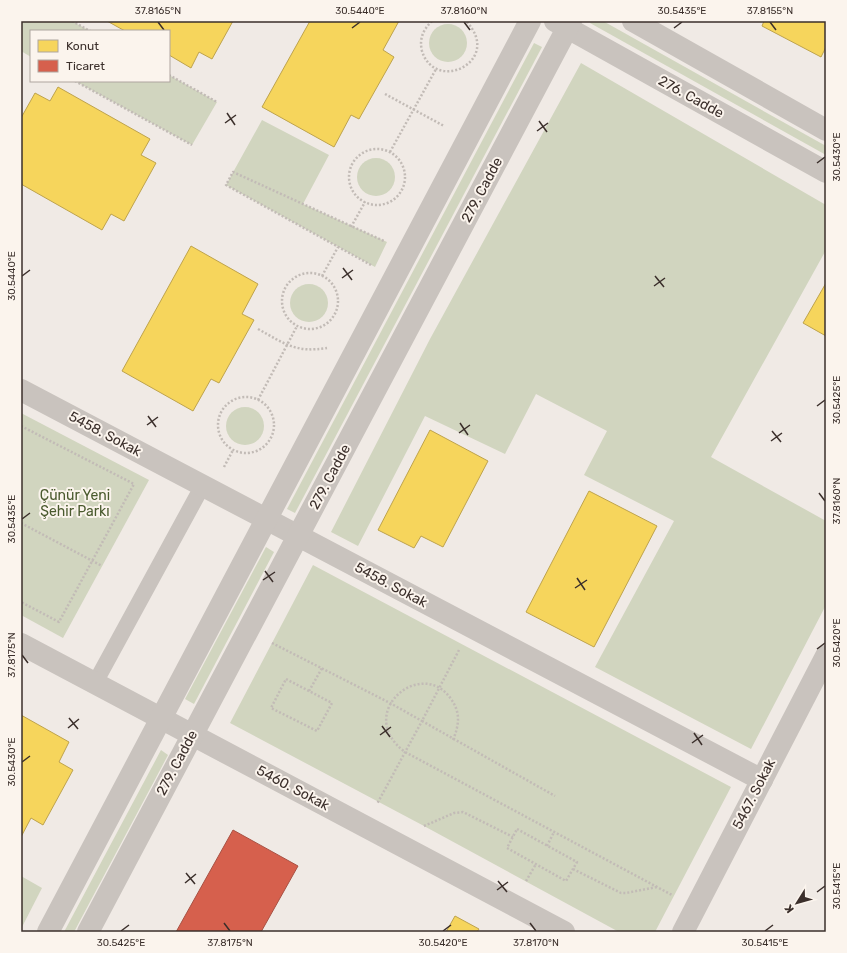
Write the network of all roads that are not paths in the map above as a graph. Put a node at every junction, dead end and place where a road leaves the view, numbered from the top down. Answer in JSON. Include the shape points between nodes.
{"nodes":[{"id":1,"x":530,"y":21,"type":"edge"},
{"id":2,"x":633,"y":21,"type":"edge"},
{"id":3,"x":565,"y":23,"type":"edge"},
{"id":4,"x":826,"y":130,"type":"edge"},
{"id":5,"x":826,"y":172,"type":"edge"},
{"id":6,"x":21,"y":390,"type":"edge"},
{"id":7,"x":203,"y":485,"type":"junction"},
{"id":8,"x":267,"y":519,"type":"junction"},
{"id":9,"x":298,"y":536,"type":"junction"},
{"id":10,"x":21,"y":644,"type":"edge"},
{"id":11,"x":826,"y":656,"type":"edge"},
{"id":12,"x":95,"y":684,"type":"junction"},
{"id":13,"x":161,"y":718,"type":"junction"},
{"id":14,"x":192,"y":735,"type":"junction"},
{"id":15,"x":762,"y":780,"type":"junction"},
{"id":16,"x":48,"y":932,"type":"edge"},
{"id":17,"x":88,"y":932,"type":"edge"},
{"id":18,"x":564,"y":932,"type":"edge"},
{"id":19,"x":683,"y":932,"type":"edge"}],
"edges":[{"from":1,"to":8,"type":"street"},
{"from":2,"to":4,"type":"street"},
{"from":3,"to":5,"type":"street","name":"276. Cadde"},
{"from":3,"to":9,"type":"street","name":"279. Cadde"},
{"from":6,"to":7,"type":"street","name":"5458. Sokak"},
{"from":7,"to":8,"type":"street","name":"5458. Sokak"},
{"from":7,"to":12,"type":"lane"},
{"from":8,"to":9,"type":"street","name":"5458. Sokak"},
{"from":8,"to":13,"type":"street"},
{"from":9,"to":14,"type":"street","name":"279. Cadde"},
{"from":9,"to":15,"type":"street","name":"5458. Sokak"},
{"from":10,"to":12,"type":"street","name":"5460. Sokak"},
{"from":11,"to":15,"type":"street","name":"5467. Sokak"},
{"from":12,"to":13,"type":"street","name":"5460. Sokak"},
{"from":13,"to":14,"type":"street","name":"5460. Sokak"},
{"from":13,"to":16,"type":"street"},
{"from":14,"to":17,"type":"street","name":"279. Cadde"},
{"from":14,"to":18,"type":"street","name":"5460. Sokak"},
{"from":15,"to":19,"type":"street","name":"5467. Sokak"}]}
